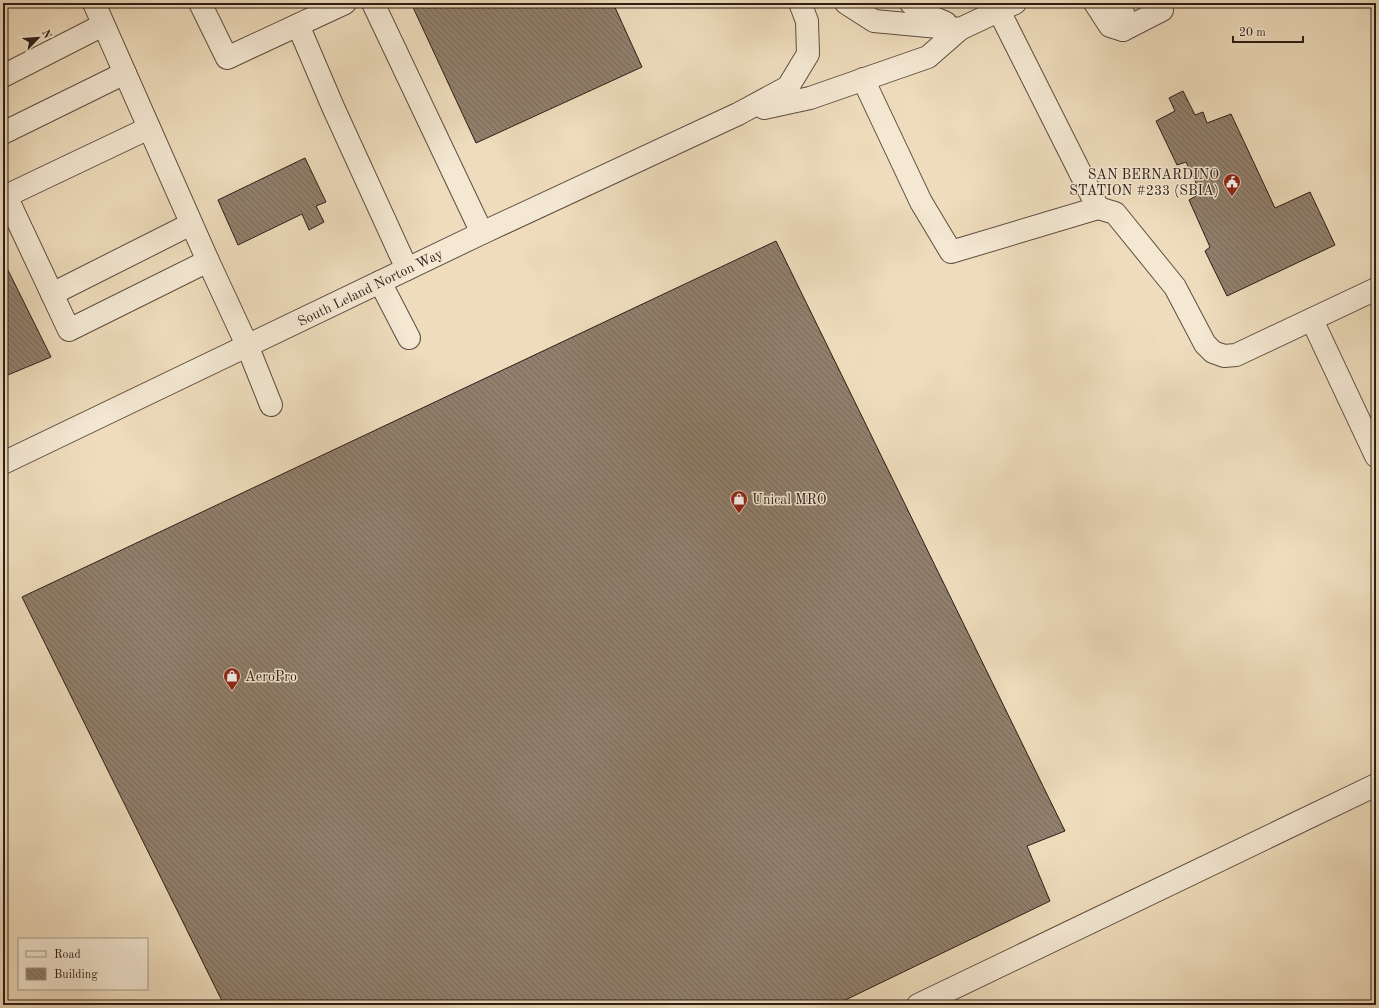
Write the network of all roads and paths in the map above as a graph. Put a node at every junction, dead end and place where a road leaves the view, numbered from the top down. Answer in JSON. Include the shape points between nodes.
{"nodes":[{"id":1,"x":94,"y":3,"type":"edge"},
{"id":2,"x":200,"y":3,"type":"edge"},
{"id":3,"x":345,"y":3,"type":"edge"},
{"id":4,"x":373,"y":3,"type":"edge"},
{"id":5,"x":800,"y":3,"type":"edge"},
{"id":6,"x":846,"y":3,"type":"edge"},
{"id":7,"x":911,"y":3,"type":"edge"},
{"id":8,"x":1095,"y":3,"type":"edge"},
{"id":9,"x":1119,"y":3,"type":"edge"},
{"id":10,"x":1007,"y":7,"type":"edge"},
{"id":11,"x":1162,"y":10,"type":"dead end"},
{"id":12,"x":103,"y":25,"type":"junction"},
{"id":13,"x":298,"y":25,"type":"junction"},
{"id":14,"x":960,"y":29,"type":"junction"},
{"id":15,"x":1123,"y":30,"type":"junction"},
{"id":16,"x":124,"y":73,"type":"junction"},
{"id":17,"x":3,"y":76,"type":"edge"},
{"id":18,"x":862,"y":79,"type":"junction"},
{"id":19,"x":738,"y":114,"type":"junction"},
{"id":20,"x":148,"y":128,"type":"junction"},
{"id":21,"x":3,"y":133,"type":"edge"},
{"id":22,"x":5,"y":196,"type":"edge"},
{"id":23,"x":1098,"y":208,"type":"junction"},
{"id":24,"x":191,"y":224,"type":"junction"},
{"id":25,"x":482,"y":233,"type":"junction"},
{"id":26,"x":208,"y":261,"type":"junction"},
{"id":27,"x":406,"y":269,"type":"junction"},
{"id":28,"x":380,"y":282,"type":"junction"},
{"id":29,"x":1376,"y":290,"type":"edge"},
{"id":30,"x":52,"y":294,"type":"junction"},
{"id":31,"x":1312,"y":320,"type":"junction"},
{"id":32,"x":409,"y":338,"type":"dead end"},
{"id":33,"x":247,"y":345,"type":"junction"},
{"id":34,"x":271,"y":405,"type":"dead end"},
{"id":35,"x":1376,"y":456,"type":"edge"},
{"id":36,"x":3,"y":462,"type":"edge"},
{"id":37,"x":1376,"y":784,"type":"edge"},
{"id":38,"x":918,"y":1005,"type":"edge"}],
"edges":[{"from":1,"to":12,"type":"street"},
{"from":2,"to":13,"type":"street","via":[[227,58]]},
{"from":3,"to":13,"type":"street"},
{"from":4,"to":25,"type":"street"},
{"from":5,"to":19,"type":"street","via":[[807,21],[808,54],[788,87]]},
{"from":6,"to":14,"type":"street","via":[[874,21]]},
{"from":7,"to":14,"type":"street","via":[[921,12]]},
{"from":8,"to":15,"type":"street","via":[[1110,26]]},
{"from":9,"to":15,"type":"street","via":[[1125,18]]},
{"from":10,"to":14,"type":"street"},
{"from":10,"to":23,"type":"street"},
{"from":11,"to":15,"type":"street"},
{"from":12,"to":16,"type":"street"},
{"from":12,"to":17,"type":"street"},
{"from":13,"to":27,"type":"street"},
{"from":14,"to":18,"type":"street","via":[[928,57]]},
{"from":16,"to":20,"type":"street"},
{"from":16,"to":21,"type":"street"},
{"from":18,"to":19,"type":"street","via":[[810,98]]},
{"from":18,"to":23,"type":"street","via":[[921,202],[951,252]]},
{"from":19,"to":25,"type":"street","name":"South Leland Norton Way"},
{"from":20,"to":22,"type":"street"},
{"from":20,"to":24,"type":"street"},
{"from":22,"to":30,"type":"street"},
{"from":23,"to":31,"type":"street","via":[[1115,213],[1175,287],[1205,344],[1213,352],[1224,356],[1236,355]]},
{"from":24,"to":26,"type":"street"},
{"from":24,"to":30,"type":"street"},
{"from":25,"to":27,"type":"street","name":"South Leland Norton Way"},
{"from":26,"to":30,"type":"street","via":[[69,330]]},
{"from":26,"to":33,"type":"street"},
{"from":27,"to":28,"type":"street","name":"South Leland Norton Way"},
{"from":28,"to":32,"type":"street"},
{"from":28,"to":33,"type":"street","name":"South Leland Norton Way"},
{"from":29,"to":31,"type":"street"},
{"from":31,"to":35,"type":"street"},
{"from":33,"to":34,"type":"street"},
{"from":33,"to":36,"type":"street","name":"South Leland Norton Way"},
{"from":37,"to":38,"type":"street"}]}
